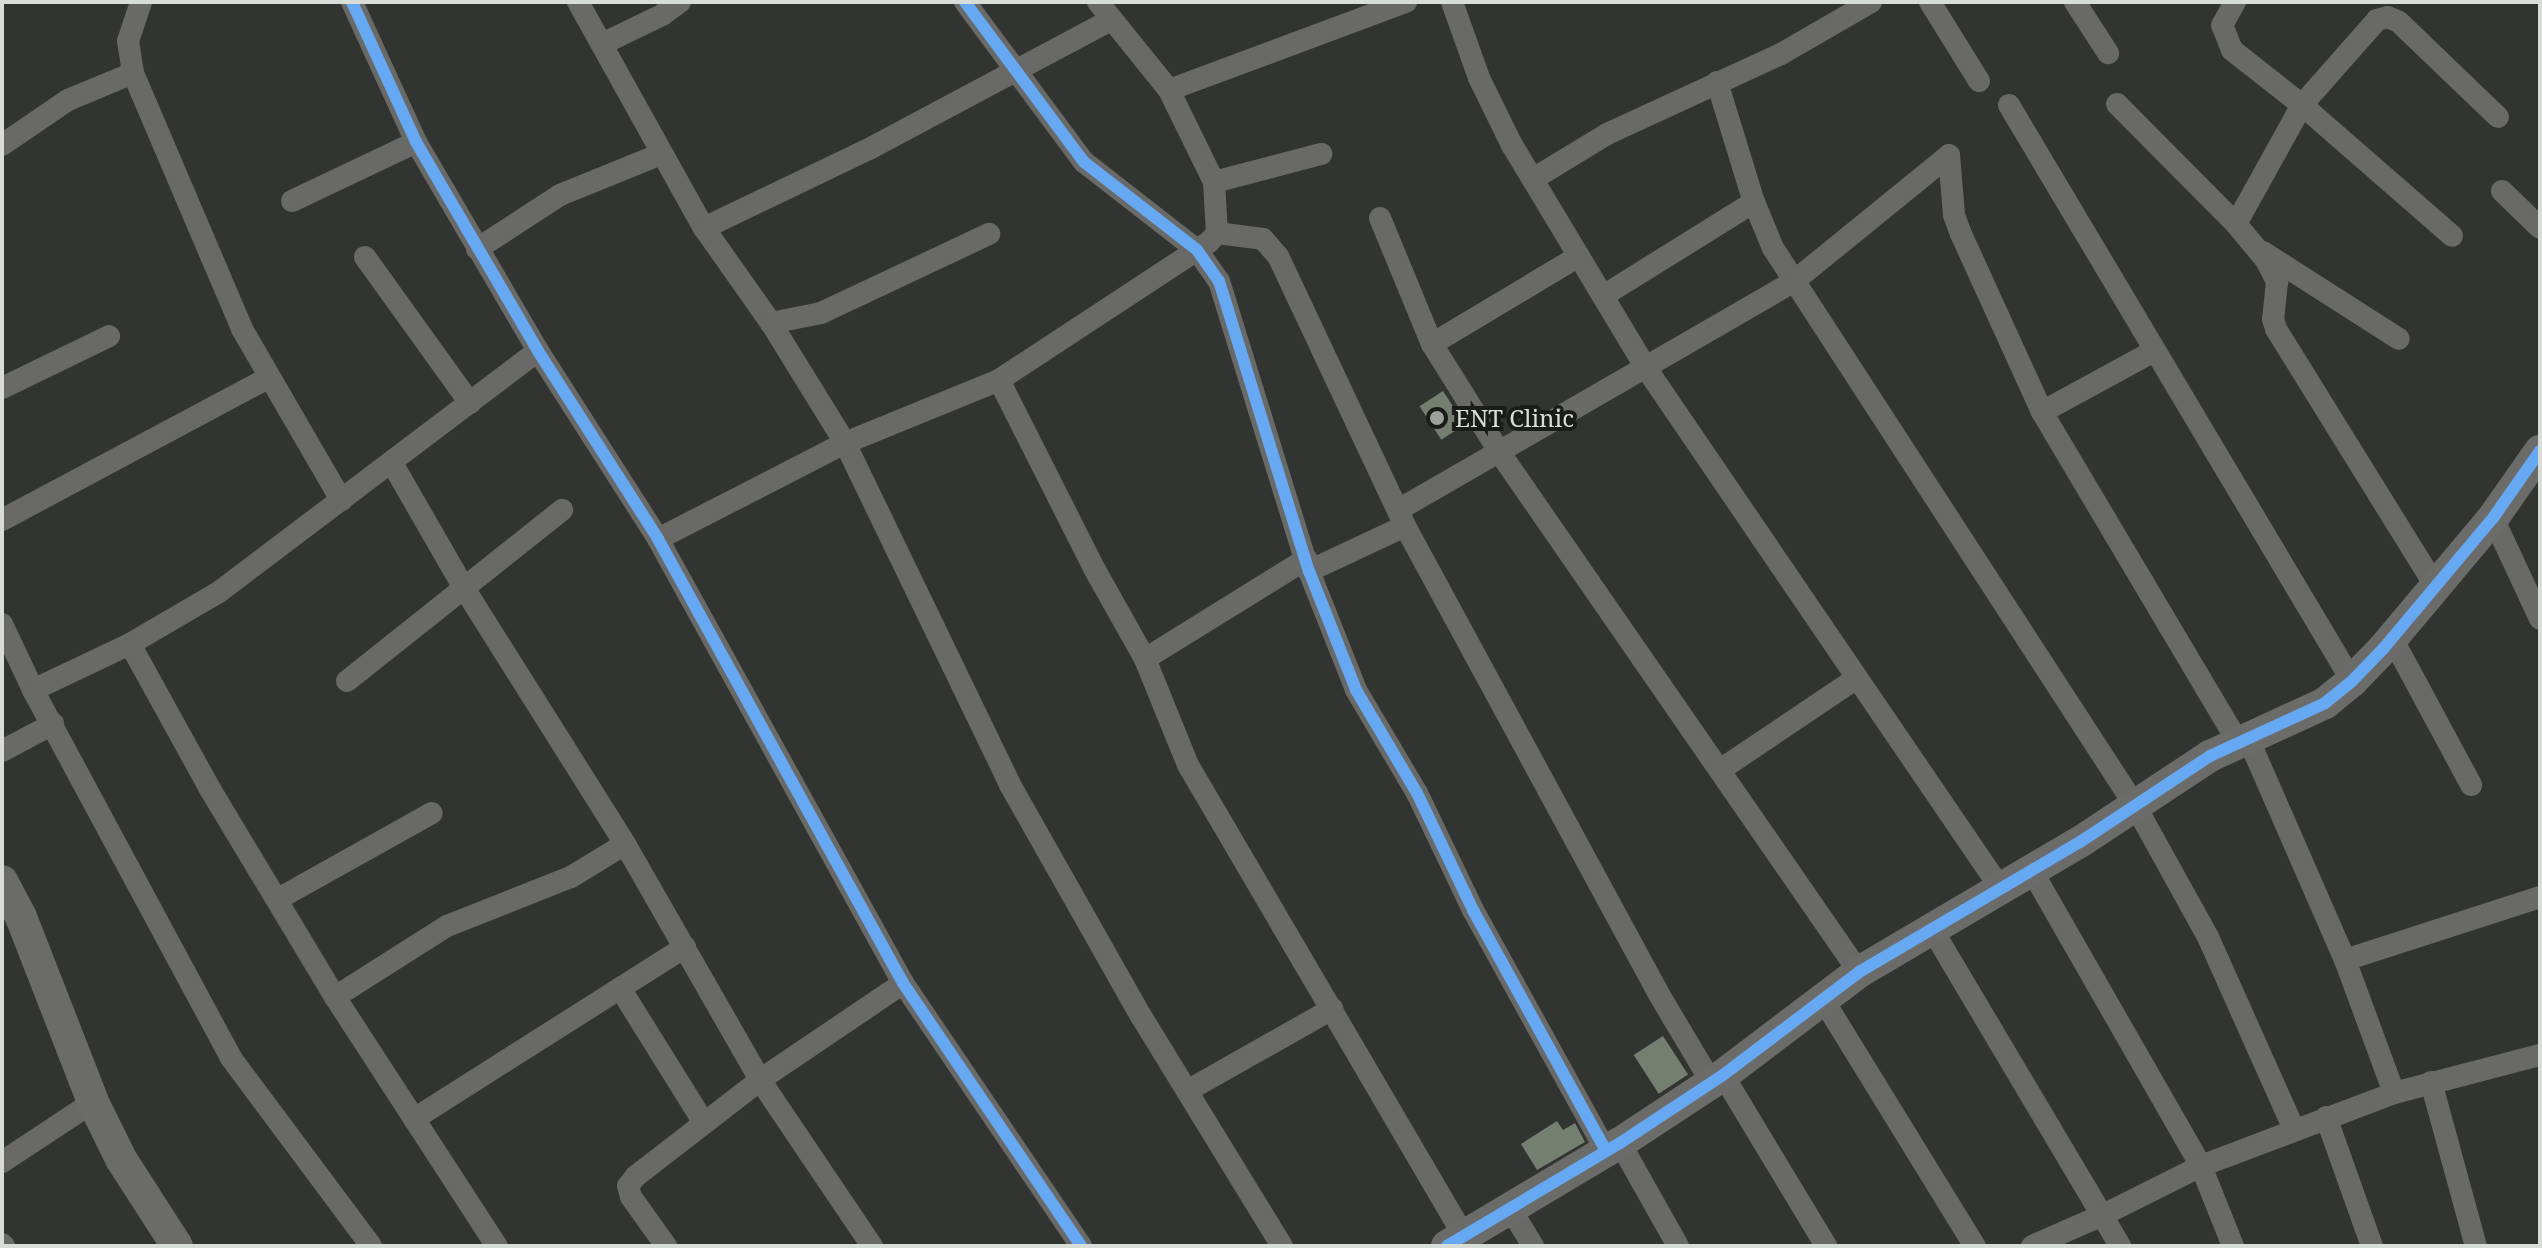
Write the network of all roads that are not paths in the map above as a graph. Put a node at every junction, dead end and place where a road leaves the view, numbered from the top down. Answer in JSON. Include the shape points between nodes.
{"nodes":[{"id":1,"x":141,"y":2,"type":"edge"},
{"id":2,"x":352,"y":2,"type":"edge"},
{"id":3,"x":578,"y":2,"type":"edge"},
{"id":4,"x":680,"y":2,"type":"edge"},
{"id":5,"x":965,"y":2,"type":"edge"},
{"id":6,"x":1406,"y":2,"type":"edge"},
{"id":7,"x":1871,"y":2,"type":"edge"},
{"id":8,"x":1930,"y":2,"type":"edge"},
{"id":9,"x":2075,"y":2,"type":"edge"},
{"id":10,"x":2235,"y":2,"type":"edge"},
{"id":11,"x":1459,"y":4,"type":"edge"},
{"id":12,"x":1842,"y":9,"type":"edge"},
{"id":13,"x":1105,"y":11,"type":"edge"},
{"id":14,"x":602,"y":44,"type":"junction"},
{"id":15,"x":2108,"y":53,"type":"dead end"},
{"id":16,"x":1020,"y":71,"type":"junction"},
{"id":17,"x":133,"y":73,"type":"junction"},
{"id":18,"x":1979,"y":81,"type":"dead end"},
{"id":19,"x":1717,"y":82,"type":"junction"},
{"id":20,"x":1169,"y":90,"type":"junction"},
{"id":21,"x":2117,"y":104,"type":"dead end"},
{"id":22,"x":2009,"y":105,"type":"dead end"},
{"id":23,"x":2302,"y":105,"type":"junction"},
{"id":24,"x":2498,"y":117,"type":"dead end"},
{"id":25,"x":416,"y":142,"type":"junction"},
{"id":26,"x":2,"y":145,"type":"edge"},
{"id":27,"x":661,"y":154,"type":"junction"},
{"id":28,"x":1321,"y":154,"type":"dead end"},
{"id":29,"x":1533,"y":179,"type":"junction"},
{"id":30,"x":1214,"y":182,"type":"junction"},
{"id":31,"x":2502,"y":191,"type":"dead end"},
{"id":32,"x":292,"y":201,"type":"dead end"},
{"id":33,"x":1754,"y":202,"type":"junction"},
{"id":34,"x":1380,"y":218,"type":"dead end"},
{"id":35,"x":2236,"y":224,"type":"junction"},
{"id":36,"x":704,"y":228,"type":"junction"},
{"id":37,"x":2540,"y":228,"type":"edge"},
{"id":38,"x":1217,"y":233,"type":"junction"},
{"id":39,"x":989,"y":234,"type":"dead end"},
{"id":40,"x":2452,"y":236,"type":"dead end"},
{"id":41,"x":2255,"y":247,"type":"junction"},
{"id":42,"x":477,"y":249,"type":"junction"},
{"id":43,"x":1197,"y":250,"type":"junction"},
{"id":44,"x":1579,"y":256,"type":"junction"},
{"id":45,"x":365,"y":257,"type":"dead end"},
{"id":46,"x":1793,"y":282,"type":"junction"},
{"id":47,"x":1603,"y":296,"type":"junction"},
{"id":48,"x":771,"y":323,"type":"junction"},
{"id":49,"x":109,"y":336,"type":"dead end"},
{"id":50,"x":2399,"y":339,"type":"dead end"},
{"id":51,"x":1432,"y":344,"type":"junction"},
{"id":52,"x":538,"y":351,"type":"junction"},
{"id":53,"x":2154,"y":351,"type":"junction"},
{"id":54,"x":1646,"y":368,"type":"junction"},
{"id":55,"x":268,"y":378,"type":"junction"},
{"id":56,"x":999,"y":380,"type":"junction"},
{"id":57,"x":2,"y":388,"type":"edge"},
{"id":58,"x":470,"y":403,"type":"junction"},
{"id":59,"x":2042,"y":412,"type":"junction"},
{"id":60,"x":845,"y":443,"type":"junction"},
{"id":61,"x":2540,"y":451,"type":"edge"},
{"id":62,"x":1500,"y":453,"type":"junction"},
{"id":63,"x":392,"y":463,"type":"junction"},
{"id":64,"x":341,"y":500,"type":"junction"},
{"id":65,"x":562,"y":510,"type":"dead end"},
{"id":66,"x":1401,"y":518,"type":"junction"},
{"id":67,"x":2493,"y":518,"type":"junction"},
{"id":68,"x":2,"y":520,"type":"edge"},
{"id":69,"x":658,"y":539,"type":"junction"},
{"id":70,"x":1308,"y":565,"type":"junction"},
{"id":71,"x":2434,"y":584,"type":"junction"},
{"id":72,"x":464,"y":588,"type":"junction"},
{"id":73,"x":2540,"y":619,"type":"edge"},
{"id":74,"x":2,"y":624,"type":"edge"},
{"id":75,"x":2392,"y":638,"type":"junction"},
{"id":76,"x":130,"y":644,"type":"junction"},
{"id":77,"x":1145,"y":659,"type":"junction"},
{"id":78,"x":1857,"y":678,"type":"junction"},
{"id":79,"x":347,"y":681,"type":"dead end"},
{"id":80,"x":2352,"y":681,"type":"junction"},
{"id":81,"x":33,"y":690,"type":"junction"},
{"id":82,"x":53,"y":724,"type":"junction"},
{"id":83,"x":2243,"y":740,"type":"junction"},
{"id":84,"x":2,"y":751,"type":"edge"},
{"id":85,"x":1720,"y":770,"type":"junction"},
{"id":86,"x":2471,"y":785,"type":"dead end"},
{"id":87,"x":2136,"y":807,"type":"junction"},
{"id":88,"x":432,"y":813,"type":"dead end"},
{"id":89,"x":625,"y":844,"type":"junction"},
{"id":90,"x":2032,"y":871,"type":"junction"},
{"id":91,"x":2,"y":881,"type":"edge"},
{"id":92,"x":2001,"y":889,"type":"junction"},
{"id":93,"x":2540,"y":897,"type":"edge"},
{"id":94,"x":278,"y":899,"type":"junction"},
{"id":95,"x":11,"y":922,"type":"edge"},
{"id":96,"x":1932,"y":929,"type":"junction"},
{"id":97,"x":685,"y":947,"type":"junction"},
{"id":98,"x":2345,"y":960,"type":"junction"},
{"id":99,"x":1859,"y":972,"type":"junction"},
{"id":100,"x":903,"y":983,"type":"junction"},
{"id":101,"x":620,"y":988,"type":"junction"},
{"id":102,"x":335,"y":997,"type":"junction"},
{"id":103,"x":1824,"y":1001,"type":"junction"},
{"id":104,"x":1332,"y":1009,"type":"junction"},
{"id":105,"x":2540,"y":1055,"type":"edge"},
{"id":106,"x":1717,"y":1079,"type":"junction"},
{"id":107,"x":760,"y":1080,"type":"junction"},
{"id":108,"x":2431,"y":1082,"type":"junction"},
{"id":109,"x":1187,"y":1091,"type":"junction"},
{"id":110,"x":2394,"y":1093,"type":"junction"},
{"id":111,"x":93,"y":1102,"type":"junction"},
{"id":112,"x":2326,"y":1117,"type":"junction"},
{"id":113,"x":414,"y":1119,"type":"junction"},
{"id":114,"x":704,"y":1123,"type":"junction"},
{"id":115,"x":2294,"y":1129,"type":"junction"},
{"id":116,"x":1613,"y":1147,"type":"junction"},
{"id":117,"x":2,"y":1162,"type":"edge"},
{"id":118,"x":2201,"y":1166,"type":"junction"},
{"id":119,"x":1510,"y":1208,"type":"junction"},
{"id":120,"x":2103,"y":1215,"type":"junction"},
{"id":121,"x":1456,"y":1241,"type":"edge"},
{"id":122,"x":177,"y":1246,"type":"edge"},
{"id":123,"x":371,"y":1246,"type":"edge"},
{"id":124,"x":497,"y":1246,"type":"edge"},
{"id":125,"x":666,"y":1246,"type":"edge"},
{"id":126,"x":872,"y":1246,"type":"edge"},
{"id":127,"x":1081,"y":1246,"type":"edge"},
{"id":128,"x":1282,"y":1246,"type":"edge"},
{"id":129,"x":1533,"y":1246,"type":"edge"},
{"id":130,"x":1678,"y":1246,"type":"edge"},
{"id":131,"x":1826,"y":1246,"type":"edge"},
{"id":132,"x":1975,"y":1246,"type":"edge"},
{"id":133,"x":2032,"y":1246,"type":"edge"},
{"id":134,"x":2120,"y":1246,"type":"edge"},
{"id":135,"x":2233,"y":1246,"type":"edge"},
{"id":136,"x":2372,"y":1246,"type":"edge"},
{"id":137,"x":2476,"y":1246,"type":"edge"}],
"edges":[{"from":1,"to":17,"type":"street","via":[[128,41]]},
{"from":2,"to":25,"type":"street"},
{"from":3,"to":14,"type":"street"},
{"from":4,"to":14,"type":"street"},
{"from":5,"to":16,"type":"street"},
{"from":6,"to":20,"type":"street"},
{"from":7,"to":12,"type":"street"},
{"from":8,"to":18,"type":"street"},
{"from":9,"to":15,"type":"street"},
{"from":10,"to":23,"type":"street","via":[[2222,25],[2232,50]]},
{"from":11,"to":29,"type":"street","via":[[1495,113]]},
{"from":12,"to":19,"type":"street","via":[[1781,54]]},
{"from":13,"to":16,"type":"street"},
{"from":13,"to":20,"type":"street"},
{"from":14,"to":27,"type":"street"},
{"from":16,"to":36,"type":"street"},
{"from":16,"to":43,"type":"street","via":[[1084,162]]},
{"from":17,"to":26,"type":"street","via":[[68,100]]},
{"from":17,"to":55,"type":"street"},
{"from":19,"to":29,"type":"street","via":[[1607,134]]},
{"from":19,"to":33,"type":"street"},
{"from":20,"to":30,"type":"street"},
{"from":21,"to":35,"type":"street"},
{"from":22,"to":53,"type":"street"},
{"from":23,"to":24,"type":"street","via":[[2369,26],[2388,17]]},
{"from":23,"to":35,"type":"street"},
{"from":23,"to":40,"type":"street"},
{"from":25,"to":32,"type":"street"},
{"from":25,"to":42,"type":"street"},
{"from":27,"to":36,"type":"street"},
{"from":27,"to":42,"type":"street","via":[[560,195]]},
{"from":28,"to":30,"type":"street"},
{"from":29,"to":44,"type":"street"},
{"from":30,"to":38,"type":"street"},
{"from":31,"to":37,"type":"street"},
{"from":33,"to":46,"type":"street"},
{"from":33,"to":47,"type":"street"},
{"from":34,"to":51,"type":"street"},
{"from":35,"to":41,"type":"street"},
{"from":36,"to":48,"type":"street"},
{"from":38,"to":43,"type":"street"},
{"from":38,"to":66,"type":"street","via":[[1263,239],[1278,256]]},
{"from":39,"to":48,"type":"street","via":[[821,313]]},
{"from":41,"to":50,"type":"street"},
{"from":41,"to":71,"type":"street","via":[[2277,282],[2276,329]]},
{"from":42,"to":52,"type":"street"},
{"from":43,"to":56,"type":"street"},
{"from":43,"to":70,"type":"street","via":[[1219,281]]},
{"from":44,"to":47,"type":"street"},
{"from":44,"to":51,"type":"street"},
{"from":45,"to":58,"type":"street"},
{"from":46,"to":54,"type":"street"},
{"from":46,"to":59,"type":"street","via":[[1949,155],[1954,215]]},
{"from":46,"to":87,"type":"street"},
{"from":47,"to":54,"type":"street"},
{"from":48,"to":60,"type":"street"},
{"from":49,"to":57,"type":"street"},
{"from":51,"to":62,"type":"street"},
{"from":52,"to":58,"type":"street"},
{"from":52,"to":69,"type":"street"},
{"from":53,"to":59,"type":"street"},
{"from":53,"to":80,"type":"street"},
{"from":54,"to":62,"type":"street"},
{"from":54,"to":78,"type":"street"},
{"from":55,"to":64,"type":"street"},
{"from":55,"to":68,"type":"street"},
{"from":56,"to":60,"type":"street"},
{"from":56,"to":77,"type":"street"},
{"from":58,"to":63,"type":"street"},
{"from":59,"to":83,"type":"street"},
{"from":60,"to":69,"type":"street"},
{"from":60,"to":109,"type":"street","via":[[1009,783]]},
{"from":61,"to":67,"type":"street"},
{"from":62,"to":66,"type":"street"},
{"from":62,"to":85,"type":"street"},
{"from":63,"to":64,"type":"street"},
{"from":63,"to":72,"type":"street"},
{"from":64,"to":76,"type":"street","via":[[219,592]]},
{"from":65,"to":72,"type":"street"},
{"from":66,"to":70,"type":"street"},
{"from":66,"to":106,"type":"street","via":[[1621,927]]},
{"from":67,"to":71,"type":"street"},
{"from":67,"to":73,"type":"street"},
{"from":69,"to":100,"type":"street"},
{"from":70,"to":77,"type":"street"},
{"from":70,"to":116,"type":"street","via":[[1356,690],[1417,793],[1473,910]]},
{"from":71,"to":75,"type":"street"},
{"from":72,"to":79,"type":"street"},
{"from":72,"to":89,"type":"street"},
{"from":74,"to":81,"type":"street"},
{"from":75,"to":80,"type":"street"},
{"from":75,"to":86,"type":"street"},
{"from":76,"to":81,"type":"street"},
{"from":76,"to":94,"type":"street"},
{"from":77,"to":104,"type":"street","via":[[1188,765]]},
{"from":78,"to":85,"type":"street"},
{"from":78,"to":92,"type":"street"},
{"from":80,"to":83,"type":"street","via":[[2310,712]]},
{"from":81,"to":82,"type":"street"},
{"from":82,"to":84,"type":"street"},
{"from":82,"to":123,"type":"street","via":[[231,1058]]},
{"from":83,"to":87,"type":"street","via":[[2189,769]]},
{"from":83,"to":98,"type":"street"},
{"from":85,"to":99,"type":"street"},
{"from":87,"to":90,"type":"street"},
{"from":87,"to":115,"type":"street","via":[[2208,937]]},
{"from":88,"to":94,"type":"street"},
{"from":89,"to":97,"type":"street"},
{"from":89,"to":102,"type":"street","via":[[571,877],[447,926]]},
{"from":90,"to":92,"type":"street"},
{"from":90,"to":118,"type":"street"},
{"from":91,"to":95,"type":"street"},
{"from":92,"to":96,"type":"street"},
{"from":93,"to":98,"type":"street"},
{"from":94,"to":102,"type":"street"},
{"from":95,"to":111,"type":"street"},
{"from":96,"to":99,"type":"street"},
{"from":96,"to":120,"type":"street"},
{"from":97,"to":101,"type":"street"},
{"from":97,"to":107,"type":"street"},
{"from":98,"to":110,"type":"street"},
{"from":99,"to":103,"type":"street"},
{"from":100,"to":107,"type":"street"},
{"from":100,"to":127,"type":"street"},
{"from":101,"to":113,"type":"street"},
{"from":101,"to":114,"type":"street"},
{"from":102,"to":113,"type":"street"},
{"from":103,"to":106,"type":"street"},
{"from":103,"to":132,"type":"street"},
{"from":104,"to":109,"type":"street"},
{"from":104,"to":121,"type":"street"},
{"from":105,"to":108,"type":"street"},
{"from":106,"to":116,"type":"street"},
{"from":106,"to":131,"type":"street"},
{"from":107,"to":114,"type":"street"},
{"from":107,"to":126,"type":"street"},
{"from":108,"to":110,"type":"street"},
{"from":108,"to":137,"type":"street"},
{"from":109,"to":128,"type":"street"},
{"from":110,"to":112,"type":"street"},
{"from":111,"to":117,"type":"street"},
{"from":111,"to":122,"type":"street","via":[[121,1159]]},
{"from":112,"to":115,"type":"street"},
{"from":112,"to":136,"type":"street"},
{"from":113,"to":124,"type":"street"},
{"from":114,"to":125,"type":"street","via":[[628,1186]]},
{"from":115,"to":118,"type":"street"},
{"from":116,"to":119,"type":"street"},
{"from":116,"to":130,"type":"street"},
{"from":118,"to":120,"type":"street"},
{"from":118,"to":135,"type":"street"},
{"from":119,"to":121,"type":"street"},
{"from":119,"to":129,"type":"street"},
{"from":120,"to":133,"type":"street"},
{"from":120,"to":134,"type":"street"}]}
